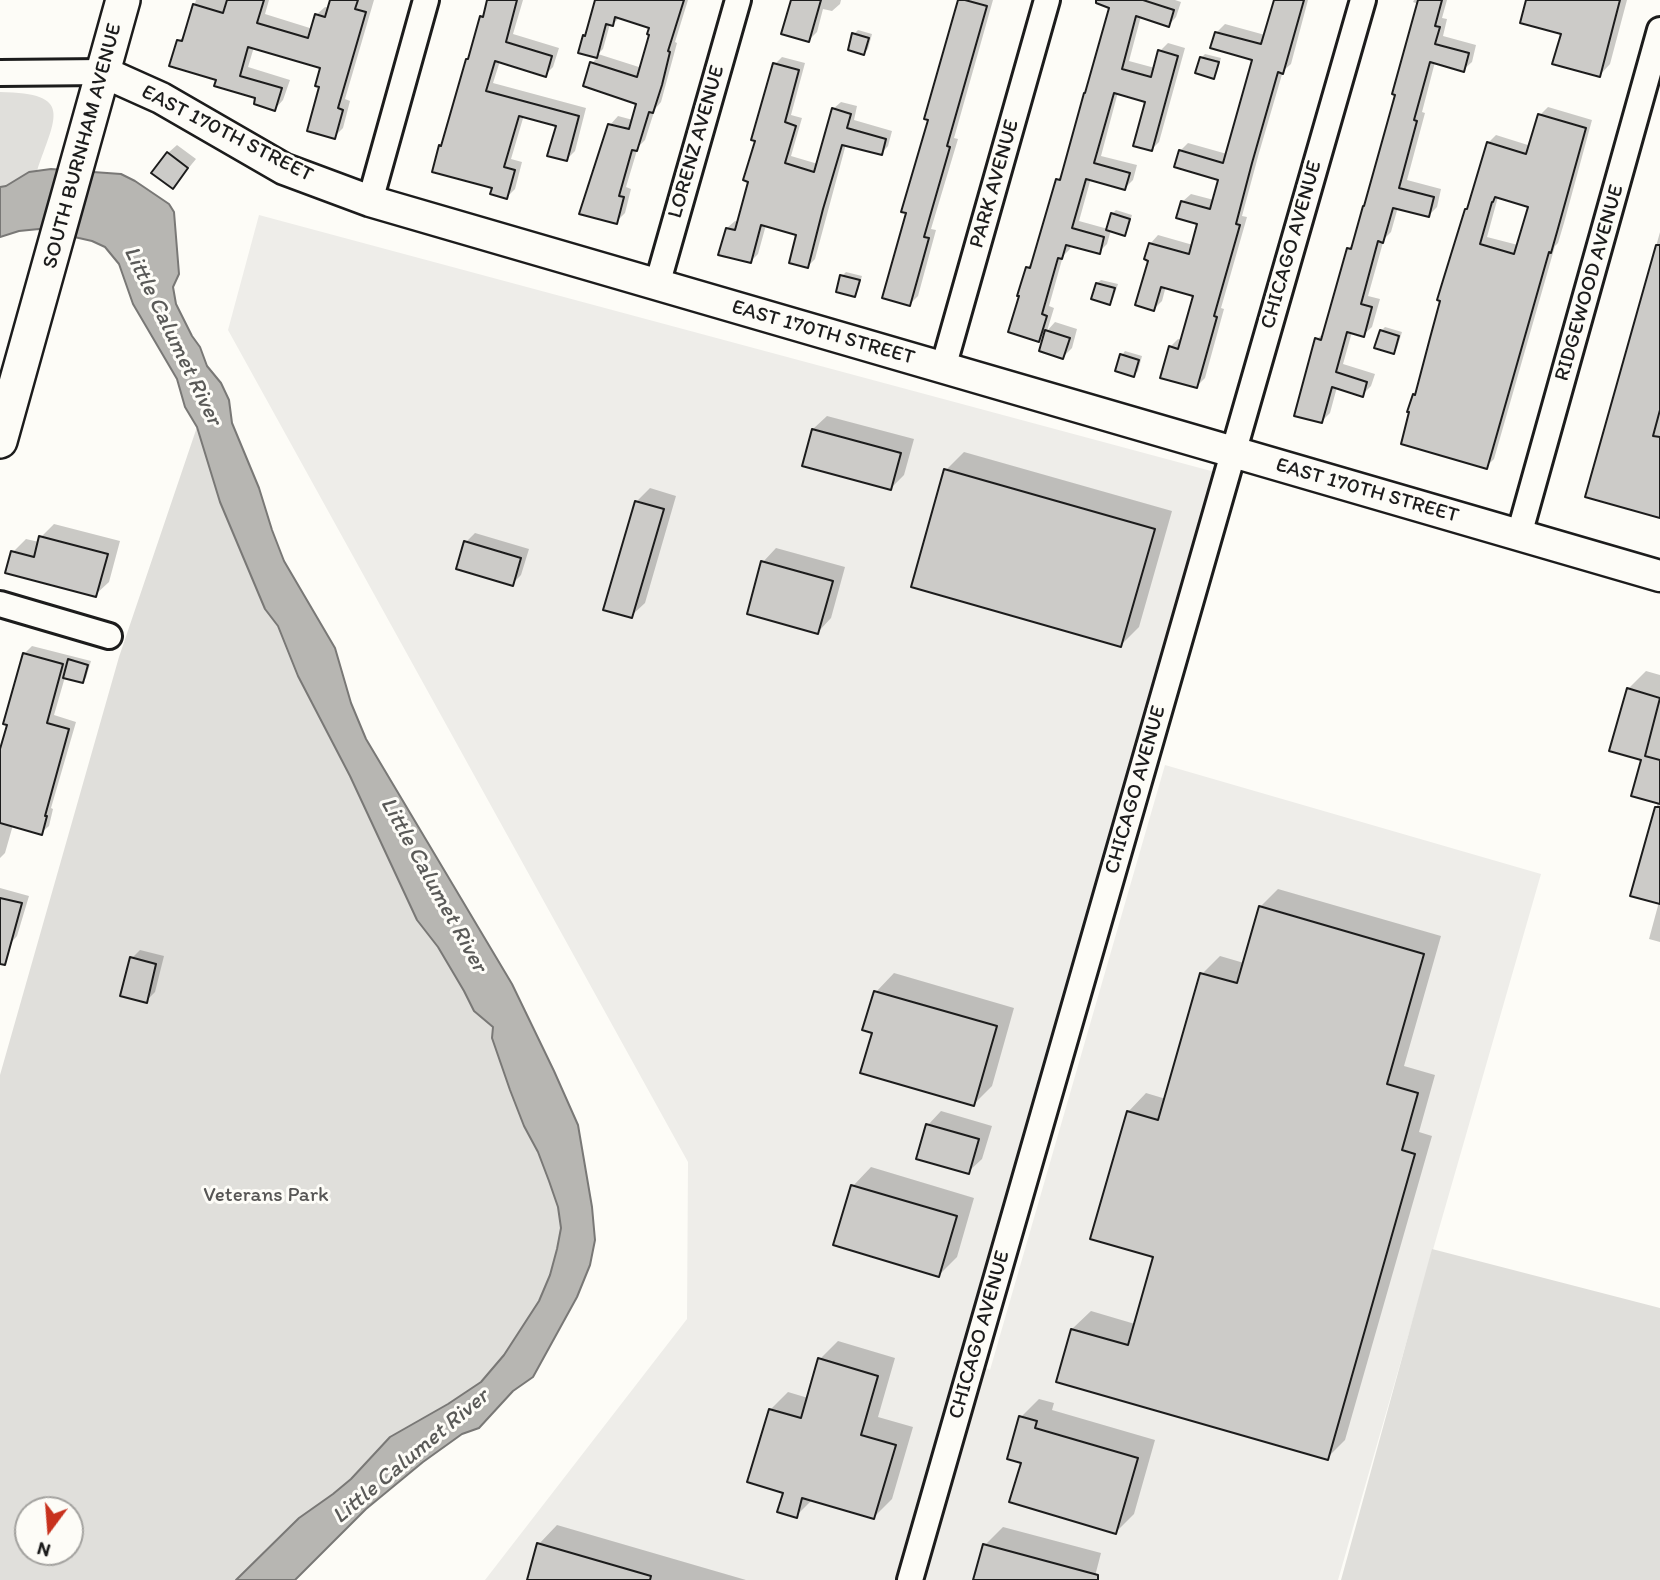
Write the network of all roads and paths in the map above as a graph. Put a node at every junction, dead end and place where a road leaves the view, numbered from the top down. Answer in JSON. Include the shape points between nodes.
{"nodes":[{"id":1,"x":123,"y":0,"type":"edge"},
{"id":2,"x":426,"y":0,"type":"edge"},
{"id":3,"x":738,"y":0,"type":"edge"},
{"id":4,"x":1046,"y":0,"type":"edge"},
{"id":5,"x":1363,"y":0,"type":"edge"},
{"id":6,"x":1660,"y":30,"type":"edge"},
{"id":7,"x":103,"y":72,"type":"junction"},
{"id":8,"x":0,"y":73,"type":"edge"},
{"id":9,"x":370,"y":201,"type":"junction"},
{"id":10,"x":657,"y":285,"type":"junction"},
{"id":11,"x":943,"y":368,"type":"junction"},
{"id":12,"x":0,"y":441,"type":"edge"},
{"id":13,"x":1233,"y":452,"type":"junction"},
{"id":14,"x":1519,"y":535,"type":"junction"},
{"id":15,"x":1660,"y":576,"type":"edge"},
{"id":16,"x":0,"y":604,"type":"edge"},
{"id":17,"x":109,"y":636,"type":"dead end"},
{"id":18,"x":910,"y":1580,"type":"edge"}],
"edges":[{"from":1,"to":7,"type":"main road","name":"SOUTH BURNHAM AVENUE"},
{"from":2,"to":9,"type":"street"},
{"from":3,"to":10,"type":"street","name":"LORENZ AVENUE"},
{"from":4,"to":11,"type":"street","name":"PARK AVENUE"},
{"from":5,"to":13,"type":"street","name":"CHICAGO AVENUE"},
{"from":6,"to":14,"type":"street","name":"RIDGEWOOD AVENUE"},
{"from":7,"to":8,"type":"street","name":"EAST 170TH STREET"},
{"from":7,"to":9,"type":"street","name":"EAST 170TH STREET","via":[[161,99],[284,169]]},
{"from":7,"to":12,"type":"main road","name":"SOUTH BURNHAM AVENUE"},
{"from":9,"to":10,"type":"street","name":"EAST 170TH STREET"},
{"from":10,"to":11,"type":"street","name":"EAST 170TH STREET"},
{"from":11,"to":13,"type":"street","name":"EAST 170TH STREET"},
{"from":13,"to":14,"type":"street","name":"EAST 170TH STREET"},
{"from":13,"to":18,"type":"street","name":"CHICAGO AVENUE"},
{"from":14,"to":15,"type":"street","name":"EAST 170TH STREET"},
{"from":16,"to":17,"type":"street"}]}
